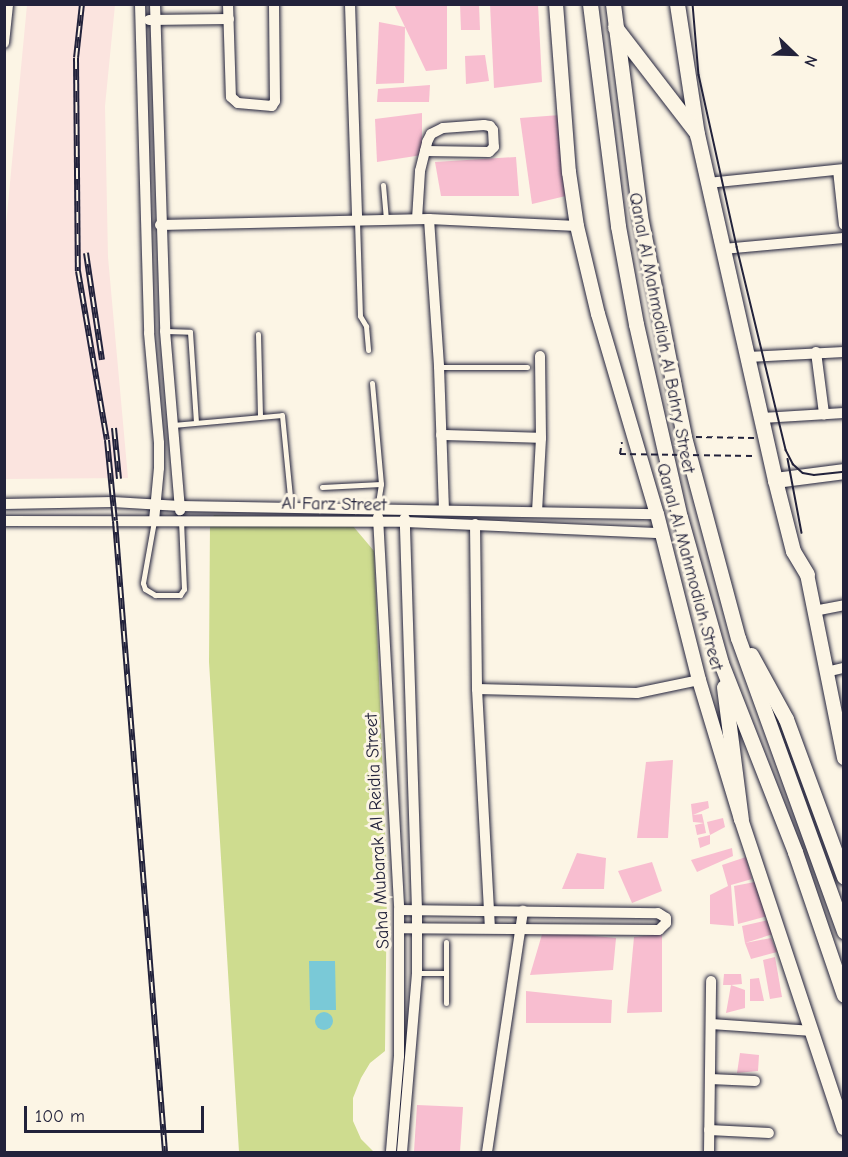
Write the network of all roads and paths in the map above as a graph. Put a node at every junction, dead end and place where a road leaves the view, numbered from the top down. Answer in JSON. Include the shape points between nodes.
{"nodes":[{"id":1,"x":8,"y":4,"type":"edge"},
{"id":2,"x":140,"y":4,"type":"edge"},
{"id":3,"x":155,"y":4,"type":"edge"},
{"id":4,"x":228,"y":4,"type":"edge"},
{"id":5,"x":274,"y":4,"type":"edge"},
{"id":6,"x":350,"y":4,"type":"edge"},
{"id":7,"x":556,"y":4,"type":"edge"},
{"id":8,"x":590,"y":4,"type":"edge"},
{"id":9,"x":613,"y":4,"type":"edge"},
{"id":10,"x":677,"y":4,"type":"edge"},
{"id":11,"x":229,"y":19,"type":"junction"},
{"id":12,"x":155,"y":20,"type":"junction"},
{"id":13,"x":140,"y":21,"type":"junction"},
{"id":14,"x":614,"y":27,"type":"junction"},
{"id":15,"x":4,"y":43,"type":"edge"},
{"id":16,"x":697,"y":134,"type":"junction"},
{"id":17,"x":425,"y":151,"type":"junction"},
{"id":18,"x":841,"y":170,"type":"edge"},
{"id":19,"x":708,"y":183,"type":"junction"},
{"id":20,"x":383,"y":185,"type":"dead end"},
{"id":21,"x":842,"y":202,"type":"edge"},
{"id":22,"x":357,"y":219,"type":"junction"},
{"id":23,"x":386,"y":219,"type":"junction"},
{"id":24,"x":423,"y":219,"type":"junction"},
{"id":25,"x":160,"y":225,"type":"junction"},
{"id":26,"x":843,"y":225,"type":"edge"},
{"id":27,"x":577,"y":226,"type":"junction"},
{"id":28,"x":843,"y":238,"type":"edge"},
{"id":29,"x":723,"y":249,"type":"junction"},
{"id":30,"x":165,"y":331,"type":"junction"},
{"id":31,"x":258,"y":334,"type":"dead end"},
{"id":32,"x":368,"y":350,"type":"dead end"},
{"id":33,"x":816,"y":352,"type":"junction"},
{"id":34,"x":843,"y":352,"type":"edge"},
{"id":35,"x":540,"y":356,"type":"dead end"},
{"id":36,"x":748,"y":357,"type":"junction"},
{"id":37,"x":439,"y":367,"type":"junction"},
{"id":38,"x":527,"y":367,"type":"dead end"},
{"id":39,"x":372,"y":383,"type":"dead end"},
{"id":40,"x":843,"y":413,"type":"edge"},
{"id":41,"x":824,"y":414,"type":"junction"},
{"id":42,"x":260,"y":416,"type":"junction"},
{"id":43,"x":762,"y":418,"type":"junction"},
{"id":44,"x":196,"y":422,"type":"junction"},
{"id":45,"x":172,"y":425,"type":"junction"},
{"id":46,"x":441,"y":435,"type":"junction"},
{"id":47,"x":684,"y":437,"type":"junction"},
{"id":48,"x":766,"y":437,"type":"junction"},
{"id":49,"x":541,"y":438,"type":"junction"},
{"id":50,"x":174,"y":442,"type":"junction"},
{"id":51,"x":159,"y":443,"type":"junction"},
{"id":52,"x":621,"y":445,"type":"dead end"},
{"id":53,"x":753,"y":456,"type":"dead end"},
{"id":54,"x":159,"y":468,"type":"junction"},
{"id":55,"x":175,"y":468,"type":"junction"},
{"id":56,"x":843,"y":471,"type":"edge"},
{"id":57,"x":775,"y":480,"type":"junction"},
{"id":58,"x":381,"y":484,"type":"junction"},
{"id":59,"x":322,"y":487,"type":"dead end"},
{"id":60,"x":157,"y":503,"type":"junction"},
{"id":61,"x":4,"y":504,"type":"edge"},
{"id":62,"x":180,"y":506,"type":"junction"},
{"id":63,"x":291,"y":506,"type":"junction"},
{"id":64,"x":378,"y":508,"type":"junction"},
{"id":65,"x":405,"y":508,"type":"junction"},
{"id":66,"x":444,"y":510,"type":"junction"},
{"id":67,"x":542,"y":512,"type":"junction"},
{"id":68,"x":657,"y":514,"type":"junction"},
{"id":69,"x":181,"y":520,"type":"junction"},
{"id":70,"x":4,"y":521,"type":"edge"},
{"id":71,"x":154,"y":521,"type":"junction"},
{"id":72,"x":378,"y":522,"type":"junction"},
{"id":73,"x":405,"y":522,"type":"junction"},
{"id":74,"x":475,"y":524,"type":"junction"},
{"id":75,"x":548,"y":526,"type":"junction"},
{"id":76,"x":662,"y":533,"type":"junction"},
{"id":77,"x":807,"y":574,"type":"joint"},
{"id":78,"x":843,"y":605,"type":"edge"},
{"id":79,"x":814,"y":611,"type":"junction"},
{"id":80,"x":738,"y":638,"type":"junction"},
{"id":81,"x":721,"y":663,"type":"junction"},
{"id":82,"x":843,"y":668,"type":"edge"},
{"id":83,"x":826,"y":672,"type":"junction"},
{"id":84,"x":699,"y":680,"type":"junction"},
{"id":85,"x":477,"y":689,"type":"junction"},
{"id":86,"x":843,"y":753,"type":"edge"},
{"id":87,"x":741,"y":819,"type":"junction"},
{"id":88,"x":843,"y":877,"type":"edge"},
{"id":89,"x":399,"y":910,"type":"junction"},
{"id":90,"x":417,"y":910,"type":"junction"},
{"id":91,"x":489,"y":911,"type":"junction"},
{"id":92,"x":523,"y":911,"type":"junction"},
{"id":93,"x":400,"y":928,"type":"junction"},
{"id":94,"x":417,"y":928,"type":"junction"},
{"id":95,"x":489,"y":928,"type":"junction"},
{"id":96,"x":521,"y":929,"type":"junction"},
{"id":97,"x":843,"y":931,"type":"edge"},
{"id":98,"x":446,"y":942,"type":"dead end"},
{"id":99,"x":417,"y":973,"type":"junction"},
{"id":100,"x":446,"y":973,"type":"junction"},
{"id":101,"x":711,"y":981,"type":"dead end"},
{"id":102,"x":843,"y":995,"type":"edge"},
{"id":103,"x":446,"y":1003,"type":"dead end"},
{"id":104,"x":711,"y":1024,"type":"junction"},
{"id":105,"x":813,"y":1031,"type":"junction"},
{"id":106,"x":710,"y":1079,"type":"junction"},
{"id":107,"x":755,"y":1081,"type":"dead end"},
{"id":108,"x":838,"y":1090,"type":"edge"},
{"id":109,"x":843,"y":1128,"type":"edge"},
{"id":110,"x":709,"y":1130,"type":"junction"},
{"id":111,"x":769,"y":1133,"type":"dead end"},
{"id":112,"x":391,"y":1152,"type":"edge"},
{"id":113,"x":402,"y":1152,"type":"edge"},
{"id":114,"x":487,"y":1152,"type":"edge"},
{"id":115,"x":709,"y":1152,"type":"edge"}],
"edges":[{"from":1,"to":15,"type":"street"},
{"from":2,"to":13,"type":"street"},
{"from":3,"to":12,"type":"street"},
{"from":4,"to":11,"type":"street"},
{"from":5,"to":11,"type":"street","via":[[276,101],[272,106],[238,103],[231,97]]},
{"from":6,"to":22,"type":"street"},
{"from":7,"to":27,"type":"street","name":"Qanal Al Mahmodiah Street","via":[[563,118]]},
{"from":8,"to":81,"type":"main road","name":"Qanal Al Mahmodiah Al Bahry Street","via":[[608,159],[636,324],[680,517]]},
{"from":9,"to":14,"type":"main road","name":"Qanal Al Mahmodiah Al Bahry Street"},
{"from":10,"to":16,"type":"main road"},
{"from":11,"to":12,"type":"street"},
{"from":12,"to":13,"type":"street"},
{"from":12,"to":25,"type":"street"},
{"from":13,"to":51,"type":"street","via":[[148,333]]},
{"from":14,"to":16,"type":"main road"},
{"from":14,"to":47,"type":"main road","name":"Qanal Al Mahmodiah Al Bahry Street","via":[[640,216]]},
{"from":16,"to":19,"type":"main road"},
{"from":17,"to":17,"type":"street","via":[[429,138],[439,129],[487,124],[493,130],[494,147],[489,152]]},
{"from":17,"to":24,"type":"street","via":[[420,171]]},
{"from":18,"to":19,"type":"street"},
{"from":18,"to":21,"type":"street"},
{"from":19,"to":29,"type":"main road"},
{"from":20,"to":23,"type":"lane"},
{"from":21,"to":26,"type":"street"},
{"from":22,"to":23,"type":"street"},
{"from":22,"to":25,"type":"street"},
{"from":22,"to":32,"type":"lane","via":[[360,316],[366,326]]},
{"from":23,"to":24,"type":"street"},
{"from":24,"to":27,"type":"street"},
{"from":24,"to":37,"type":"street"},
{"from":25,"to":30,"type":"street"},
{"from":27,"to":68,"type":"street","name":"Qanal Al Mahmodiah Street","via":[[609,358]]},
{"from":28,"to":29,"type":"street"},
{"from":29,"to":36,"type":"main road"},
{"from":30,"to":44,"type":"lane","via":[[190,332]]},
{"from":30,"to":45,"type":"street"},
{"from":31,"to":42,"type":"lane"},
{"from":33,"to":34,"type":"street"},
{"from":33,"to":36,"type":"street"},
{"from":33,"to":41,"type":"street"},
{"from":35,"to":49,"type":"street"},
{"from":36,"to":43,"type":"main road"},
{"from":37,"to":38,"type":"lane"},
{"from":37,"to":46,"type":"street"},
{"from":39,"to":58,"type":"lane"},
{"from":40,"to":41,"type":"street"},
{"from":41,"to":43,"type":"street"},
{"from":42,"to":44,"type":"lane"},
{"from":42,"to":63,"type":"lane","via":[[283,417]]},
{"from":43,"to":48,"type":"main road"},
{"from":44,"to":45,"type":"lane"},
{"from":45,"to":50,"type":"street"},
{"from":46,"to":49,"type":"street"},
{"from":46,"to":66,"type":"street"},
{"from":47,"to":48,"type":"path"},
{"from":47,"to":80,"type":"main road","name":"Qanal Al Mahmodiah Al Bahry Street"},
{"from":48,"to":57,"type":"main road"},
{"from":49,"to":67,"type":"street"},
{"from":50,"to":51,"type":"street"},
{"from":50,"to":55,"type":"street"},
{"from":51,"to":54,"type":"street"},
{"from":52,"to":53,"type":"path","bridge":true,"via":[[620,454]]},
{"from":54,"to":55,"type":"street"},
{"from":54,"to":60,"type":"street"},
{"from":55,"to":62,"type":"street"},
{"from":56,"to":57,"type":"main road"},
{"from":57,"to":77,"type":"main road","via":[[793,551]]},
{"from":58,"to":59,"type":"lane"},
{"from":58,"to":64,"type":"lane"},
{"from":60,"to":61,"type":"street","name":"Al Farz Street"},
{"from":60,"to":62,"type":"street","name":"Al Farz Street"},
{"from":60,"to":71,"type":"street"},
{"from":62,"to":63,"type":"street","name":"Al Farz Street"},
{"from":62,"to":69,"type":"street"},
{"from":63,"to":64,"type":"street","name":"Al Farz Street"},
{"from":64,"to":65,"type":"street","name":"Al Farz Street"},
{"from":64,"to":72,"type":"street","name":"Saha Mubarak Al Reidia Street"},
{"from":65,"to":66,"type":"street","name":"Al Farz Street"},
{"from":65,"to":73,"type":"street","name":"Saha Mubarak Al Reidia Street"},
{"from":66,"to":67,"type":"street","name":"Al Farz Street"},
{"from":67,"to":68,"type":"street","name":"Al Farz Street"},
{"from":67,"to":75,"type":"street"},
{"from":68,"to":76,"type":"street","name":"Qanal Al Mahmodiah Street"},
{"from":69,"to":71,"type":"street","name":"Al Farz Street"},
{"from":69,"to":71,"type":"lane","via":[[186,582],[180,594],[154,595],[143,583]]},
{"from":69,"to":72,"type":"street","name":"Al Farz Street"},
{"from":70,"to":71,"type":"street","name":"Al Farz Street"},
{"from":72,"to":73,"type":"street","name":"Al Farz Street"},
{"from":72,"to":89,"type":"street","name":"Saha Mubarak Al Reidia Street"},
{"from":73,"to":74,"type":"street","name":"Al Farz Street"},
{"from":73,"to":90,"type":"street","name":"Saha Mubarak Al Reidia Street"},
{"from":74,"to":75,"type":"street","name":"Al Farz Street"},
{"from":74,"to":85,"type":"street"},
{"from":75,"to":76,"type":"street","name":"Al Farz Street"},
{"from":76,"to":84,"type":"street","name":"Qanal Al Mahmodiah Street"},
{"from":77,"to":79,"type":"street"},
{"from":78,"to":79,"type":"street"},
{"from":79,"to":83,"type":"street"},
{"from":80,"to":88,"type":"main road","via":[[765,677],[786,719]]},
{"from":80,"to":97,"type":"main road"},
{"from":81,"to":87,"type":"main road"},
{"from":81,"to":102,"type":"main road","via":[[795,852]]},
{"from":82,"to":83,"type":"street"},
{"from":83,"to":86,"type":"street"},
{"from":84,"to":85,"type":"street","via":[[637,693]]},
{"from":84,"to":87,"type":"street","name":"Qanal Al Mahmodiah Street"},
{"from":85,"to":91,"type":"street"},
{"from":87,"to":105,"type":"street","name":"Qanal Al Mahmodiah Street"},
{"from":89,"to":90,"type":"street"},
{"from":89,"to":93,"type":"street","name":"Saha Mubarak Al Reidia Street"},
{"from":90,"to":91,"type":"street"},
{"from":90,"to":94,"type":"street","name":"Saha Mubarak Al Reidia Street"},
{"from":91,"to":92,"type":"street"},
{"from":91,"to":95,"type":"street"},
{"from":92,"to":96,"type":"street"},
{"from":92,"to":96,"type":"street","via":[[658,913],[666,918],[666,923],[659,930]]},
{"from":93,"to":94,"type":"street"},
{"from":93,"to":112,"type":"street","name":"Saha Mubarak Al Reidia Street","via":[[399,1056]]},
{"from":94,"to":95,"type":"street"},
{"from":94,"to":99,"type":"street","name":"Saha Mubarak Al Reidia Street"},
{"from":95,"to":96,"type":"street"},
{"from":96,"to":114,"type":"street"},
{"from":98,"to":100,"type":"lane"},
{"from":99,"to":100,"type":"lane"},
{"from":99,"to":113,"type":"street","name":"Saha Mubarak Al Reidia Street"},
{"from":100,"to":103,"type":"lane"},
{"from":101,"to":104,"type":"street"},
{"from":104,"to":105,"type":"street"},
{"from":104,"to":106,"type":"street"},
{"from":105,"to":108,"type":"street","name":"Qanal Al Mahmodiah Street"},
{"from":106,"to":107,"type":"street"},
{"from":106,"to":110,"type":"street"},
{"from":108,"to":109,"type":"street","name":"Qanal Al Mahmodiah Street"},
{"from":110,"to":111,"type":"street"},
{"from":110,"to":115,"type":"street"}]}
